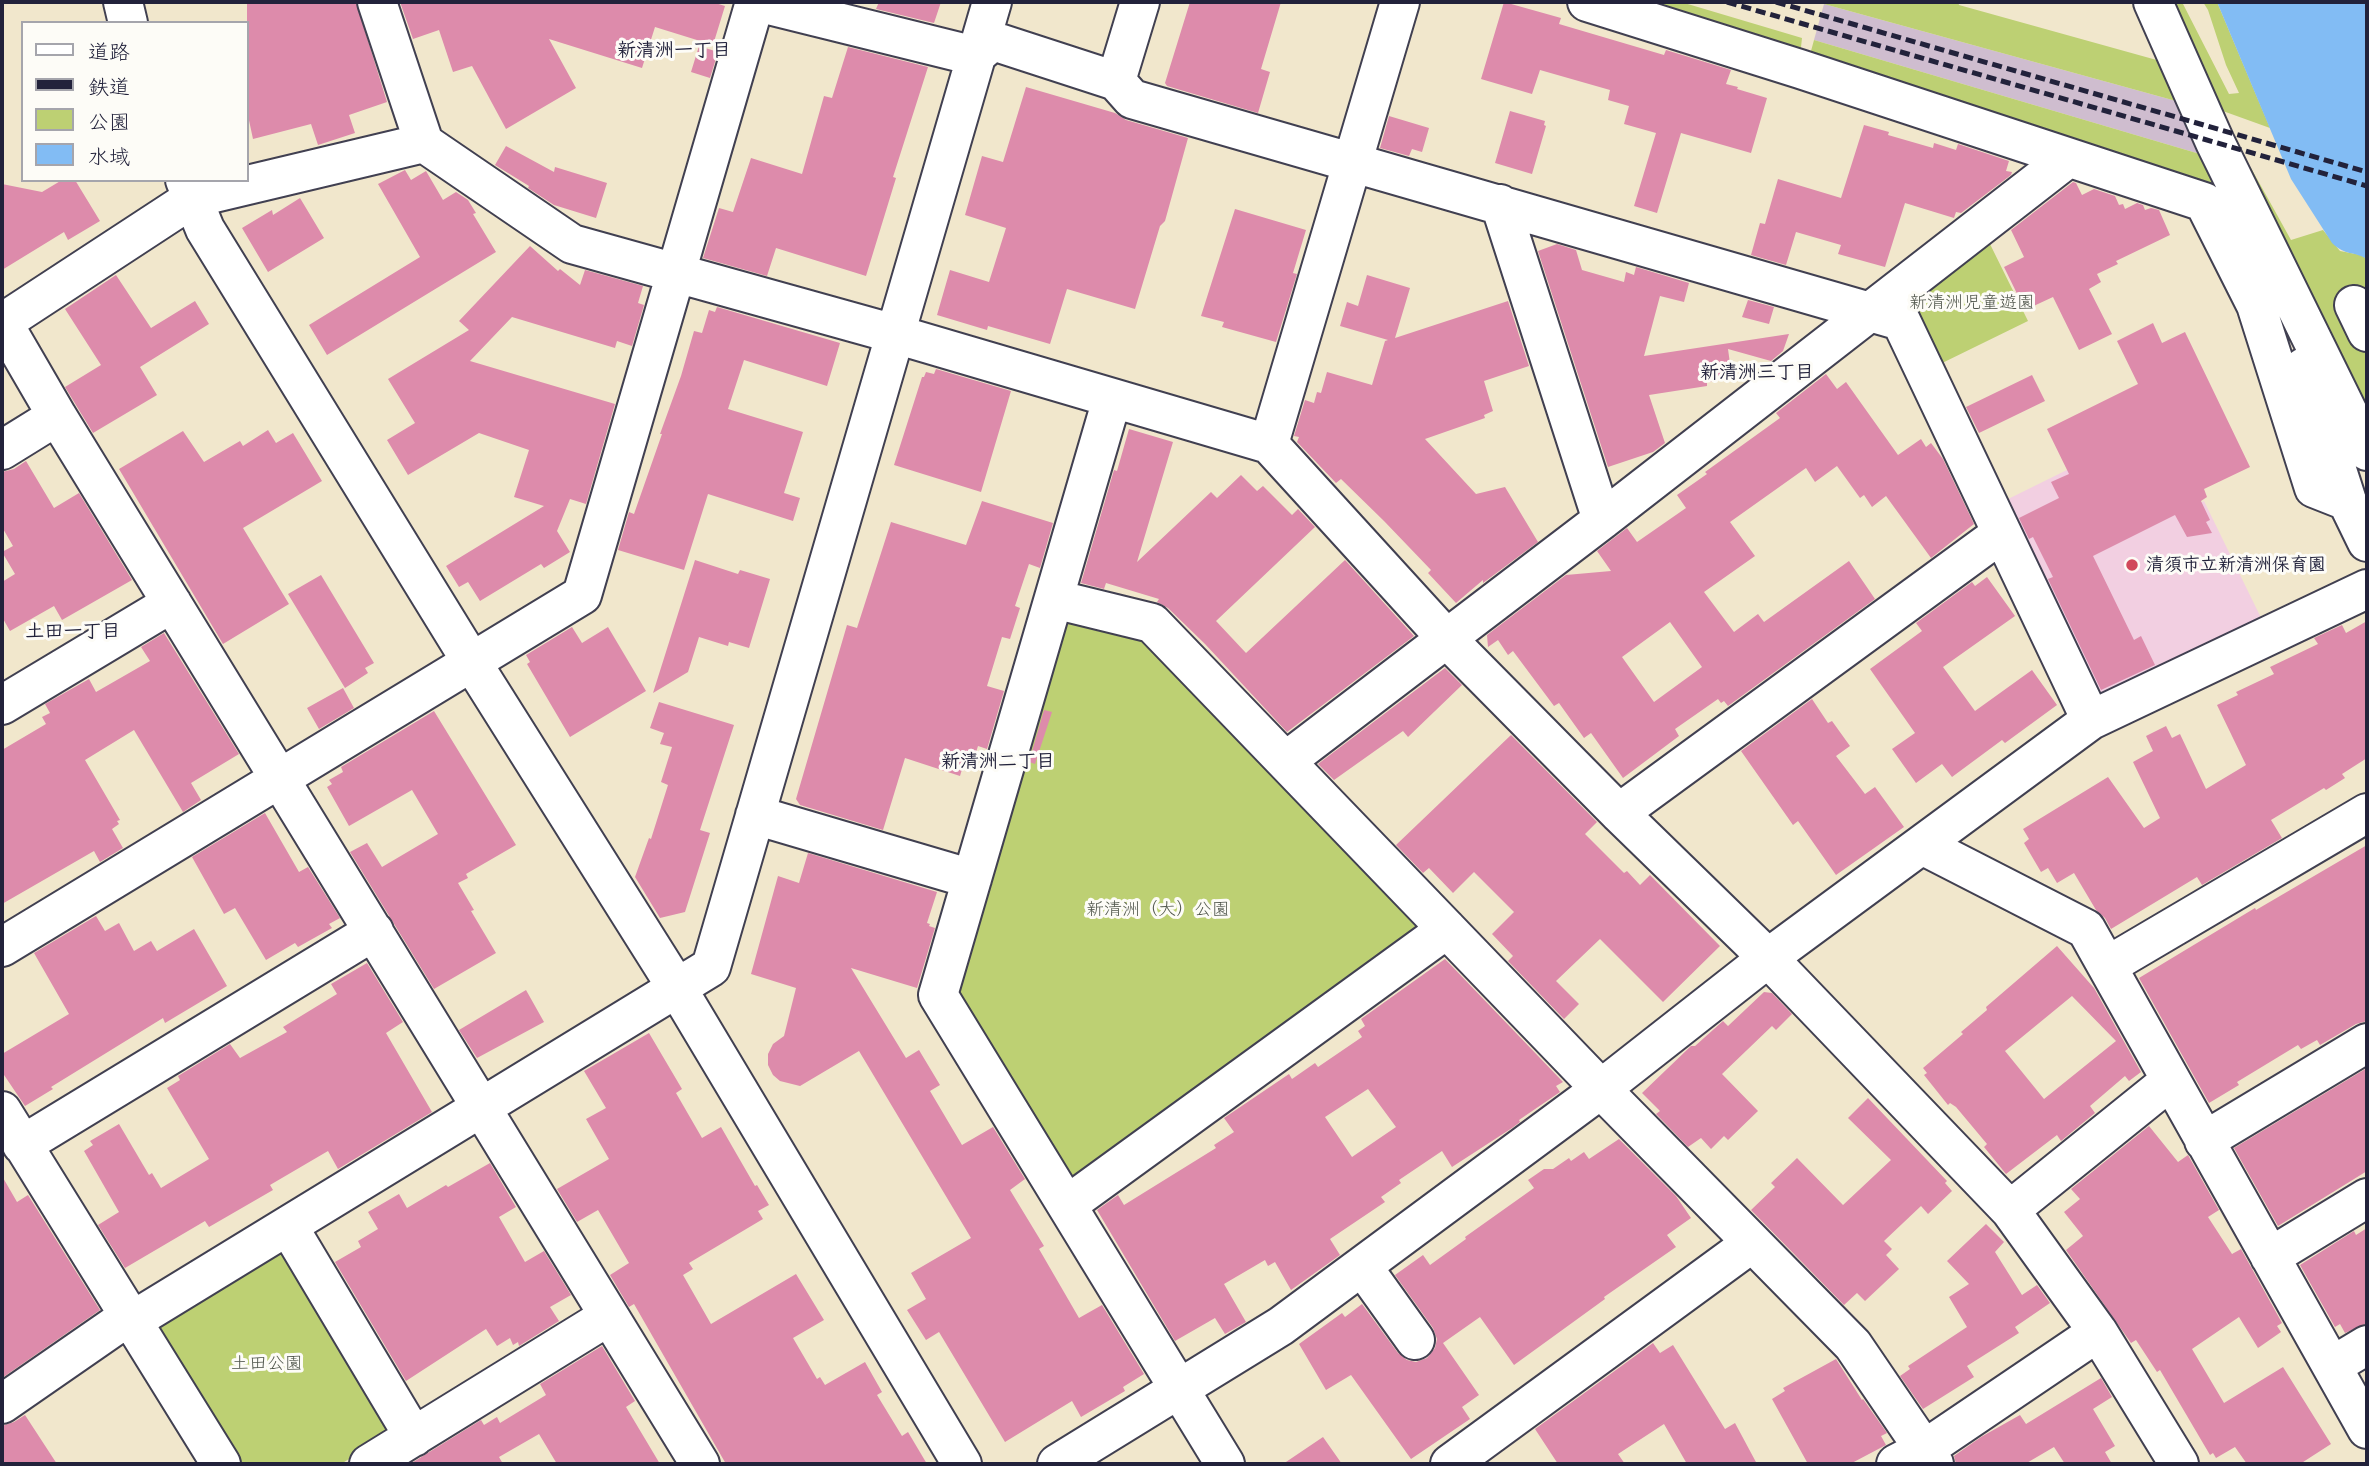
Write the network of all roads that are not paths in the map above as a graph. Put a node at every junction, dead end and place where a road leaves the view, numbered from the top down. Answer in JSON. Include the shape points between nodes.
{"nodes":[{"id":1,"x":122,"y":2,"type":"edge"},
{"id":2,"x":377,"y":2,"type":"edge"},
{"id":3,"x":756,"y":2,"type":"edge"},
{"id":4,"x":992,"y":2,"type":"edge"},
{"id":5,"x":1140,"y":2,"type":"edge"},
{"id":6,"x":1400,"y":2,"type":"edge"},
{"id":7,"x":1587,"y":2,"type":"edge"},
{"id":8,"x":2153,"y":2,"type":"edge"},
{"id":9,"x":127,"y":21,"type":"edge"},
{"id":10,"x":975,"y":56,"type":"junction"},
{"id":11,"x":1116,"y":81,"type":"junction"},
{"id":12,"x":424,"y":143,"type":"junction"},
{"id":13,"x":2068,"y":158,"type":"junction"},
{"id":14,"x":1353,"y":164,"type":"junction"},
{"id":15,"x":248,"y":177,"type":"edge"},
{"id":16,"x":225,"y":182,"type":"edge"},
{"id":17,"x":189,"y":189,"type":"edge"},
{"id":18,"x":1500,"y":204,"type":"junction"},
{"id":19,"x":675,"y":272,"type":"junction"},
{"id":20,"x":2297,"y":305,"type":"junction"},
{"id":21,"x":1871,"y":312,"type":"junction"},
{"id":22,"x":2,"y":323,"type":"edge"},
{"id":23,"x":895,"y":334,"type":"junction"},
{"id":24,"x":1112,"y":399,"type":"junction"},
{"id":25,"x":57,"y":416,"type":"junction"},
{"id":26,"x":1269,"y":444,"type":"junction"},
{"id":27,"x":2,"y":450,"type":"edge"},
{"id":28,"x":2367,"y":451,"type":"edge"},
{"id":29,"x":2347,"y":500,"type":"junction"},
{"id":30,"x":1602,"y":520,"type":"junction"},
{"id":31,"x":2002,"y":533,"type":"junction"},
{"id":32,"x":2367,"y":542,"type":"edge"},
{"id":33,"x":2367,"y":589,"type":"edge"},
{"id":34,"x":1054,"y":598,"type":"junction"},
{"id":35,"x":172,"y":603,"type":"junction"},
{"id":36,"x":1447,"y":639,"type":"junction"},
{"id":37,"x":471,"y":661,"type":"junction"},
{"id":38,"x":2,"y":705,"type":"edge"},
{"id":39,"x":2091,"y":720,"type":"junction"},
{"id":40,"x":1286,"y":761,"type":"junction"},
{"id":41,"x":280,"y":779,"type":"junction"},
{"id":42,"x":1619,"y":813,"type":"junction"},
{"id":43,"x":2367,"y":813,"type":"edge"},
{"id":44,"x":755,"y":815,"type":"junction"},
{"id":45,"x":1922,"y":845,"type":"junction"},
{"id":46,"x":972,"y":879,"type":"junction"},
{"id":47,"x":1447,"y":929,"type":"junction"},
{"id":48,"x":374,"y":931,"type":"junction"},
{"id":49,"x":2,"y":947,"type":"edge"},
{"id":50,"x":1768,"y":958,"type":"junction"},
{"id":51,"x":2107,"y":966,"type":"junction"},
{"id":52,"x":677,"y":988,"type":"junction"},
{"id":53,"x":2367,"y":1043,"type":"edge"},
{"id":54,"x":2170,"y":1081,"type":"junction"},
{"id":55,"x":1601,"y":1089,"type":"junction"},
{"id":56,"x":483,"y":1108,"type":"junction"},
{"id":57,"x":2,"y":1111,"type":"edge"},
{"id":58,"x":2204,"y":1141,"type":"junction"},
{"id":59,"x":22,"y":1144,"type":"junction"},
{"id":60,"x":2367,"y":1198,"type":"edge"},
{"id":61,"x":1067,"y":1205,"type":"junction"},
{"id":62,"x":2010,"y":1210,"type":"junction"},
{"id":63,"x":288,"y":1226,"type":"junction"},
{"id":64,"x":1752,"y":1243,"type":"junction"},
{"id":65,"x":2270,"y":1257,"type":"junction"},
{"id":66,"x":1362,"y":1266,"type":"junction"},
{"id":67,"x":609,"y":1316,"type":"junction"},
{"id":68,"x":130,"y":1318,"type":"junction"},
{"id":69,"x":2098,"y":1332,"type":"junction"},
{"id":70,"x":1415,"y":1340,"type":"dead end"},
{"id":71,"x":2367,"y":1345,"type":"edge"},
{"id":72,"x":2332,"y":1366,"type":"junction"},
{"id":73,"x":1180,"y":1390,"type":"junction"},
{"id":74,"x":2,"y":1404,"type":"edge"},
{"id":75,"x":2367,"y":1429,"type":"edge"},
{"id":76,"x":414,"y":1437,"type":"junction"},
{"id":77,"x":1918,"y":1459,"type":"edge"},
{"id":78,"x":221,"y":1464,"type":"edge"},
{"id":79,"x":369,"y":1464,"type":"edge"},
{"id":80,"x":700,"y":1464,"type":"edge"},
{"id":81,"x":962,"y":1464,"type":"edge"},
{"id":82,"x":1057,"y":1464,"type":"edge"},
{"id":83,"x":1225,"y":1464,"type":"edge"},
{"id":84,"x":1450,"y":1464,"type":"edge"},
{"id":85,"x":2179,"y":1464,"type":"edge"}],
"edges":[{"from":1,"to":9,"type":"street"},
{"from":2,"to":12,"type":"street"},
{"from":3,"to":10,"type":"street"},
{"from":3,"to":19,"type":"street"},
{"from":4,"to":10,"type":"street"},
{"from":5,"to":11,"type":"street"},
{"from":6,"to":14,"type":"street"},
{"from":7,"to":13,"type":"street"},
{"from":8,"to":20,"type":"street","via":[[2215,142]]},
{"from":10,"to":11,"type":"street","via":[[993,41]]},
{"from":10,"to":23,"type":"street"},
{"from":11,"to":14,"type":"street","via":[[1132,99]]},
{"from":12,"to":15,"type":"street"},
{"from":12,"to":19,"type":"street","via":[[572,244]]},
{"from":13,"to":21,"type":"street"},
{"from":13,"to":29,"type":"street","via":[[2204,202],[2256,304],[2314,488]]},
{"from":14,"to":18,"type":"street"},
{"from":14,"to":26,"type":"street"},
{"from":16,"to":17,"type":"street"},
{"from":17,"to":22,"type":"street"},
{"from":17,"to":37,"type":"street","via":[[205,229]]},
{"from":18,"to":21,"type":"street"},
{"from":18,"to":30,"type":"street"},
{"from":19,"to":23,"type":"street"},
{"from":19,"to":37,"type":"street","via":[[582,595]]},
{"from":20,"to":28,"type":"street"},
{"from":20,"to":29,"type":"street","via":[[2298,347]]},
{"from":21,"to":30,"type":"street"},
{"from":21,"to":31,"type":"street","via":[[1901,321]]},
{"from":22,"to":25,"type":"street"},
{"from":23,"to":24,"type":"street"},
{"from":23,"to":44,"type":"street"},
{"from":24,"to":26,"type":"street"},
{"from":24,"to":34,"type":"street"},
{"from":25,"to":27,"type":"street"},
{"from":25,"to":35,"type":"street"},
{"from":26,"to":36,"type":"street"},
{"from":29,"to":32,"type":"street"},
{"from":30,"to":36,"type":"street"},
{"from":31,"to":39,"type":"street"},
{"from":31,"to":42,"type":"street"},
{"from":33,"to":39,"type":"street"},
{"from":34,"to":40,"type":"street","via":[[1152,623]]},
{"from":34,"to":46,"type":"street"},
{"from":35,"to":38,"type":"street"},
{"from":35,"to":41,"type":"street"},
{"from":36,"to":40,"type":"street"},
{"from":36,"to":42,"type":"street"},
{"from":37,"to":41,"type":"street"},
{"from":37,"to":52,"type":"street"},
{"from":39,"to":45,"type":"street"},
{"from":40,"to":47,"type":"street"},
{"from":41,"to":48,"type":"street"},
{"from":41,"to":49,"type":"street"},
{"from":42,"to":50,"type":"street"},
{"from":43,"to":51,"type":"street"},
{"from":44,"to":46,"type":"street"},
{"from":44,"to":52,"type":"street","via":[[711,967]]},
{"from":45,"to":50,"type":"street"},
{"from":45,"to":51,"type":"street","via":[[2086,929]]},
{"from":46,"to":61,"type":"street","via":[[938,995]]},
{"from":47,"to":55,"type":"street"},
{"from":47,"to":61,"type":"street"},
{"from":48,"to":56,"type":"street"},
{"from":48,"to":59,"type":"street"},
{"from":50,"to":55,"type":"street"},
{"from":50,"to":62,"type":"street"},
{"from":51,"to":54,"type":"street"},
{"from":52,"to":56,"type":"street"},
{"from":52,"to":81,"type":"street"},
{"from":53,"to":58,"type":"street"},
{"from":54,"to":58,"type":"street"},
{"from":54,"to":62,"type":"street"},
{"from":55,"to":64,"type":"street"},
{"from":55,"to":66,"type":"street"},
{"from":56,"to":63,"type":"street"},
{"from":56,"to":67,"type":"street"},
{"from":57,"to":59,"type":"street"},
{"from":58,"to":65,"type":"street"},
{"from":59,"to":68,"type":"street"},
{"from":60,"to":65,"type":"street"},
{"from":61,"to":73,"type":"street"},
{"from":62,"to":69,"type":"street"},
{"from":63,"to":68,"type":"street"},
{"from":63,"to":76,"type":"street"},
{"from":64,"to":77,"type":"street","via":[[1853,1345]]},
{"from":64,"to":84,"type":"street"},
{"from":65,"to":72,"type":"street"},
{"from":66,"to":70,"type":"street"},
{"from":66,"to":73,"type":"street","via":[[1281,1326]]},
{"from":67,"to":76,"type":"street"},
{"from":67,"to":80,"type":"street"},
{"from":68,"to":74,"type":"street"},
{"from":68,"to":78,"type":"street"},
{"from":69,"to":77,"type":"street"},
{"from":69,"to":85,"type":"street"},
{"from":71,"to":72,"type":"street"},
{"from":72,"to":75,"type":"street"},
{"from":73,"to":82,"type":"street"},
{"from":73,"to":83,"type":"street"},
{"from":76,"to":79,"type":"street"}]}
